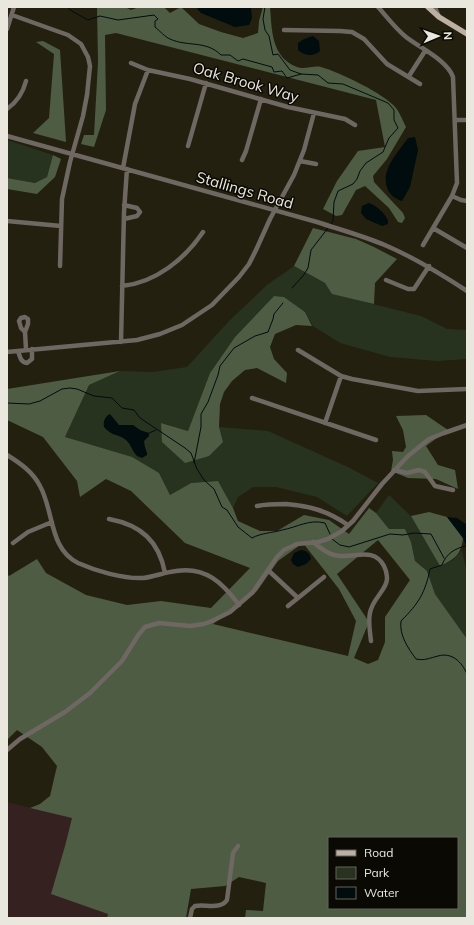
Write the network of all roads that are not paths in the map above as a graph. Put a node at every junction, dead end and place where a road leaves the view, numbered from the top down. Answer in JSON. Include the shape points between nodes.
{"nodes":[{"id":1,"x":14,"y":7,"type":"edge"},
{"id":2,"x":378,"y":7,"type":"edge"},
{"id":3,"x":428,"y":7,"type":"edge"},
{"id":4,"x":435,"y":7,"type":"edge"},
{"id":5,"x":12,"y":15,"type":"junction"},
{"id":6,"x":439,"y":17,"type":"junction"},
{"id":7,"x":7,"y":28,"type":"edge"},
{"id":8,"x":284,"y":30,"type":"dead end"},
{"id":9,"x":467,"y":34,"type":"edge"},
{"id":10,"x":425,"y":51,"type":"junction"},
{"id":11,"x":131,"y":63,"type":"dead end"},
{"id":12,"x":148,"y":70,"type":"junction"},
{"id":13,"x":409,"y":76,"type":"junction"},
{"id":14,"x":26,"y":81,"type":"dead end"},
{"id":15,"x":206,"y":83,"type":"junction"},
{"id":16,"x":420,"y":84,"type":"dead end"},
{"id":17,"x":260,"y":99,"type":"junction"},
{"id":18,"x":7,"y":109,"type":"edge"},
{"id":19,"x":314,"y":113,"type":"junction"},
{"id":20,"x":455,"y":120,"type":"junction"},
{"id":21,"x":467,"y":120,"type":"edge"},
{"id":22,"x":355,"y":125,"type":"dead end"},
{"id":23,"x":7,"y":136,"type":"edge"},
{"id":24,"x":188,"y":146,"type":"dead end"},
{"id":25,"x":72,"y":153,"type":"junction"},
{"id":26,"x":242,"y":160,"type":"dead end"},
{"id":27,"x":300,"y":161,"type":"junction"},
{"id":28,"x":316,"y":164,"type":"dead end"},
{"id":29,"x":125,"y":168,"type":"junction"},
{"id":30,"x":452,"y":196,"type":"junction"},
{"id":31,"x":467,"y":201,"type":"edge"},
{"id":32,"x":124,"y":205,"type":"junction"},
{"id":33,"x":275,"y":211,"type":"junction"},
{"id":34,"x":124,"y":219,"type":"junction"},
{"id":35,"x":7,"y":221,"type":"edge"},
{"id":36,"x":61,"y":226,"type":"junction"},
{"id":37,"x":433,"y":228,"type":"junction"},
{"id":38,"x":203,"y":232,"type":"dead end"},
{"id":39,"x":424,"y":245,"type":"dead end"},
{"id":40,"x":467,"y":248,"type":"edge"},
{"id":41,"x":60,"y":266,"type":"dead end"},
{"id":42,"x":429,"y":266,"type":"junction"},
{"id":43,"x":386,"y":280,"type":"dead end"},
{"id":44,"x":122,"y":286,"type":"junction"},
{"id":45,"x":467,"y":291,"type":"edge"},
{"id":46,"x":25,"y":332,"type":"dead end"},
{"id":47,"x":121,"y":342,"type":"junction"},
{"id":48,"x":26,"y":349,"type":"junction"},
{"id":49,"x":32,"y":349,"type":"junction"},
{"id":50,"x":298,"y":350,"type":"dead end"},
{"id":51,"x":18,"y":351,"type":"junction"},
{"id":52,"x":7,"y":352,"type":"edge"},
{"id":53,"x":341,"y":376,"type":"junction"},
{"id":54,"x":467,"y":389,"type":"edge"},
{"id":55,"x":252,"y":398,"type":"dead end"},
{"id":56,"x":325,"y":423,"type":"junction"},
{"id":57,"x":467,"y":425,"type":"edge"},
{"id":58,"x":376,"y":440,"type":"dead end"},
{"id":59,"x":7,"y":455,"type":"edge"},
{"id":60,"x":394,"y":470,"type":"junction"},
{"id":61,"x":453,"y":490,"type":"dead end"},
{"id":62,"x":257,"y":506,"type":"dead end"},
{"id":63,"x":109,"y":519,"type":"dead end"},
{"id":64,"x":52,"y":522,"type":"junction"},
{"id":65,"x":348,"y":525,"type":"junction"},
{"id":66,"x":313,"y":542,"type":"junction"},
{"id":67,"x":13,"y":544,"type":"dead end"},
{"id":68,"x":269,"y":571,"type":"junction"},
{"id":69,"x":165,"y":573,"type":"junction"},
{"id":70,"x":324,"y":577,"type":"dead end"},
{"id":71,"x":298,"y":598,"type":"junction"},
{"id":72,"x":239,"y":604,"type":"junction"},
{"id":73,"x":288,"y":606,"type":"dead end"},
{"id":74,"x":371,"y":640,"type":"dead end"},
{"id":75,"x":7,"y":750,"type":"edge"},
{"id":76,"x":238,"y":846,"type":"dead end"},
{"id":77,"x":190,"y":918,"type":"edge"}],
"edges":[{"from":1,"to":5,"type":"street"},
{"from":2,"to":10,"type":"street","via":[[404,36]]},
{"from":3,"to":6,"type":"main road"},
{"from":4,"to":6,"type":"street"},
{"from":5,"to":7,"type":"street"},
{"from":5,"to":25,"type":"street","via":[[68,35],[81,44],[88,57],[90,66],[87,95]]},
{"from":6,"to":9,"type":"main road"},
{"from":8,"to":13,"type":"street","via":[[352,32],[364,40],[387,64]]},
{"from":10,"to":13,"type":"street"},
{"from":10,"to":20,"type":"street","via":[[444,63],[451,71]]},
{"from":11,"to":12,"type":"street","name":"Oak Brook Way"},
{"from":12,"to":15,"type":"street","name":"Oak Brook Way"},
{"from":12,"to":29,"type":"street","via":[[135,104]]},
{"from":13,"to":16,"type":"street"},
{"from":14,"to":18,"type":"street","via":[[21,94]]},
{"from":15,"to":17,"type":"street","name":"Oak Brook Way"},
{"from":15,"to":24,"type":"street"},
{"from":17,"to":19,"type":"street","name":"Oak Brook Way"},
{"from":17,"to":26,"type":"street"},
{"from":19,"to":22,"type":"street","name":"Oak Brook Way","via":[[344,119]]},
{"from":19,"to":27,"type":"street"},
{"from":20,"to":21,"type":"street"},
{"from":20,"to":30,"type":"street","via":[[457,179]]},
{"from":23,"to":25,"type":"street","name":"Stallings Road"},
{"from":25,"to":29,"type":"street","name":"Stallings Road"},
{"from":25,"to":36,"type":"street","via":[[63,192]]},
{"from":27,"to":28,"type":"street"},
{"from":27,"to":33,"type":"street"},
{"from":29,"to":32,"type":"street"},
{"from":29,"to":33,"type":"street","name":"Stallings Road"},
{"from":30,"to":31,"type":"street"},
{"from":30,"to":37,"type":"street"},
{"from":32,"to":34,"type":"street"},
{"from":32,"to":34,"type":"street","via":[[137,208],[140,212],[137,216]]},
{"from":33,"to":42,"type":"street","name":"Stallings Road","via":[[388,246]]},
{"from":33,"to":47,"type":"street","via":[[249,264],[212,305],[175,328]]},
{"from":34,"to":44,"type":"street"},
{"from":35,"to":36,"type":"street"},
{"from":36,"to":41,"type":"street"},
{"from":37,"to":39,"type":"street"},
{"from":37,"to":40,"type":"street"},
{"from":38,"to":44,"type":"street","via":[[194,245],[170,267],[145,280]]},
{"from":42,"to":43,"type":"street","via":[[414,289]]},
{"from":42,"to":45,"type":"street","name":"Stallings Road"},
{"from":44,"to":47,"type":"street"},
{"from":46,"to":48,"type":"street"},
{"from":47,"to":49,"type":"street"},
{"from":48,"to":49,"type":"street"},
{"from":48,"to":51,"type":"street"},
{"from":49,"to":51,"type":"street","via":[[32,358],[27,363],[22,361]]},
{"from":50,"to":53,"type":"street"},
{"from":51,"to":52,"type":"street"},
{"from":53,"to":54,"type":"street","via":[[418,391]]},
{"from":53,"to":56,"type":"street"},
{"from":55,"to":56,"type":"street"},
{"from":56,"to":58,"type":"street"},
{"from":57,"to":60,"type":"street","via":[[429,440]]},
{"from":59,"to":64,"type":"street","via":[[37,481],[45,496]]},
{"from":60,"to":61,"type":"street","via":[[407,473],[419,470],[425,472],[435,486]]},
{"from":60,"to":65,"type":"street"},
{"from":62,"to":65,"type":"street","via":[[308,506]]},
{"from":63,"to":69,"type":"street","via":[[130,525],[147,536],[159,552]]},
{"from":64,"to":67,"type":"street","via":[[28,532]]},
{"from":64,"to":69,"type":"street","via":[[61,548],[78,563],[127,577],[144,578]]},
{"from":65,"to":66,"type":"street","via":[[328,539]]},
{"from":66,"to":68,"type":"street","via":[[297,544],[286,549]]},
{"from":66,"to":74,"type":"street","via":[[333,555],[344,557],[368,554],[376,556],[382,562],[388,579],[372,604]]},
{"from":68,"to":71,"type":"street"},
{"from":68,"to":72,"type":"street","via":[[253,592]]},
{"from":69,"to":72,"type":"street","via":[[188,570],[206,574],[220,583]]},
{"from":70,"to":71,"type":"street"},
{"from":71,"to":73,"type":"street"},
{"from":72,"to":75,"type":"street","via":[[223,616],[204,624],[190,626],[159,623],[145,627],[122,661],[90,693]]},
{"from":76,"to":77,"type":"street","via":[[233,853],[228,900],[219,906],[195,906]]}]}
